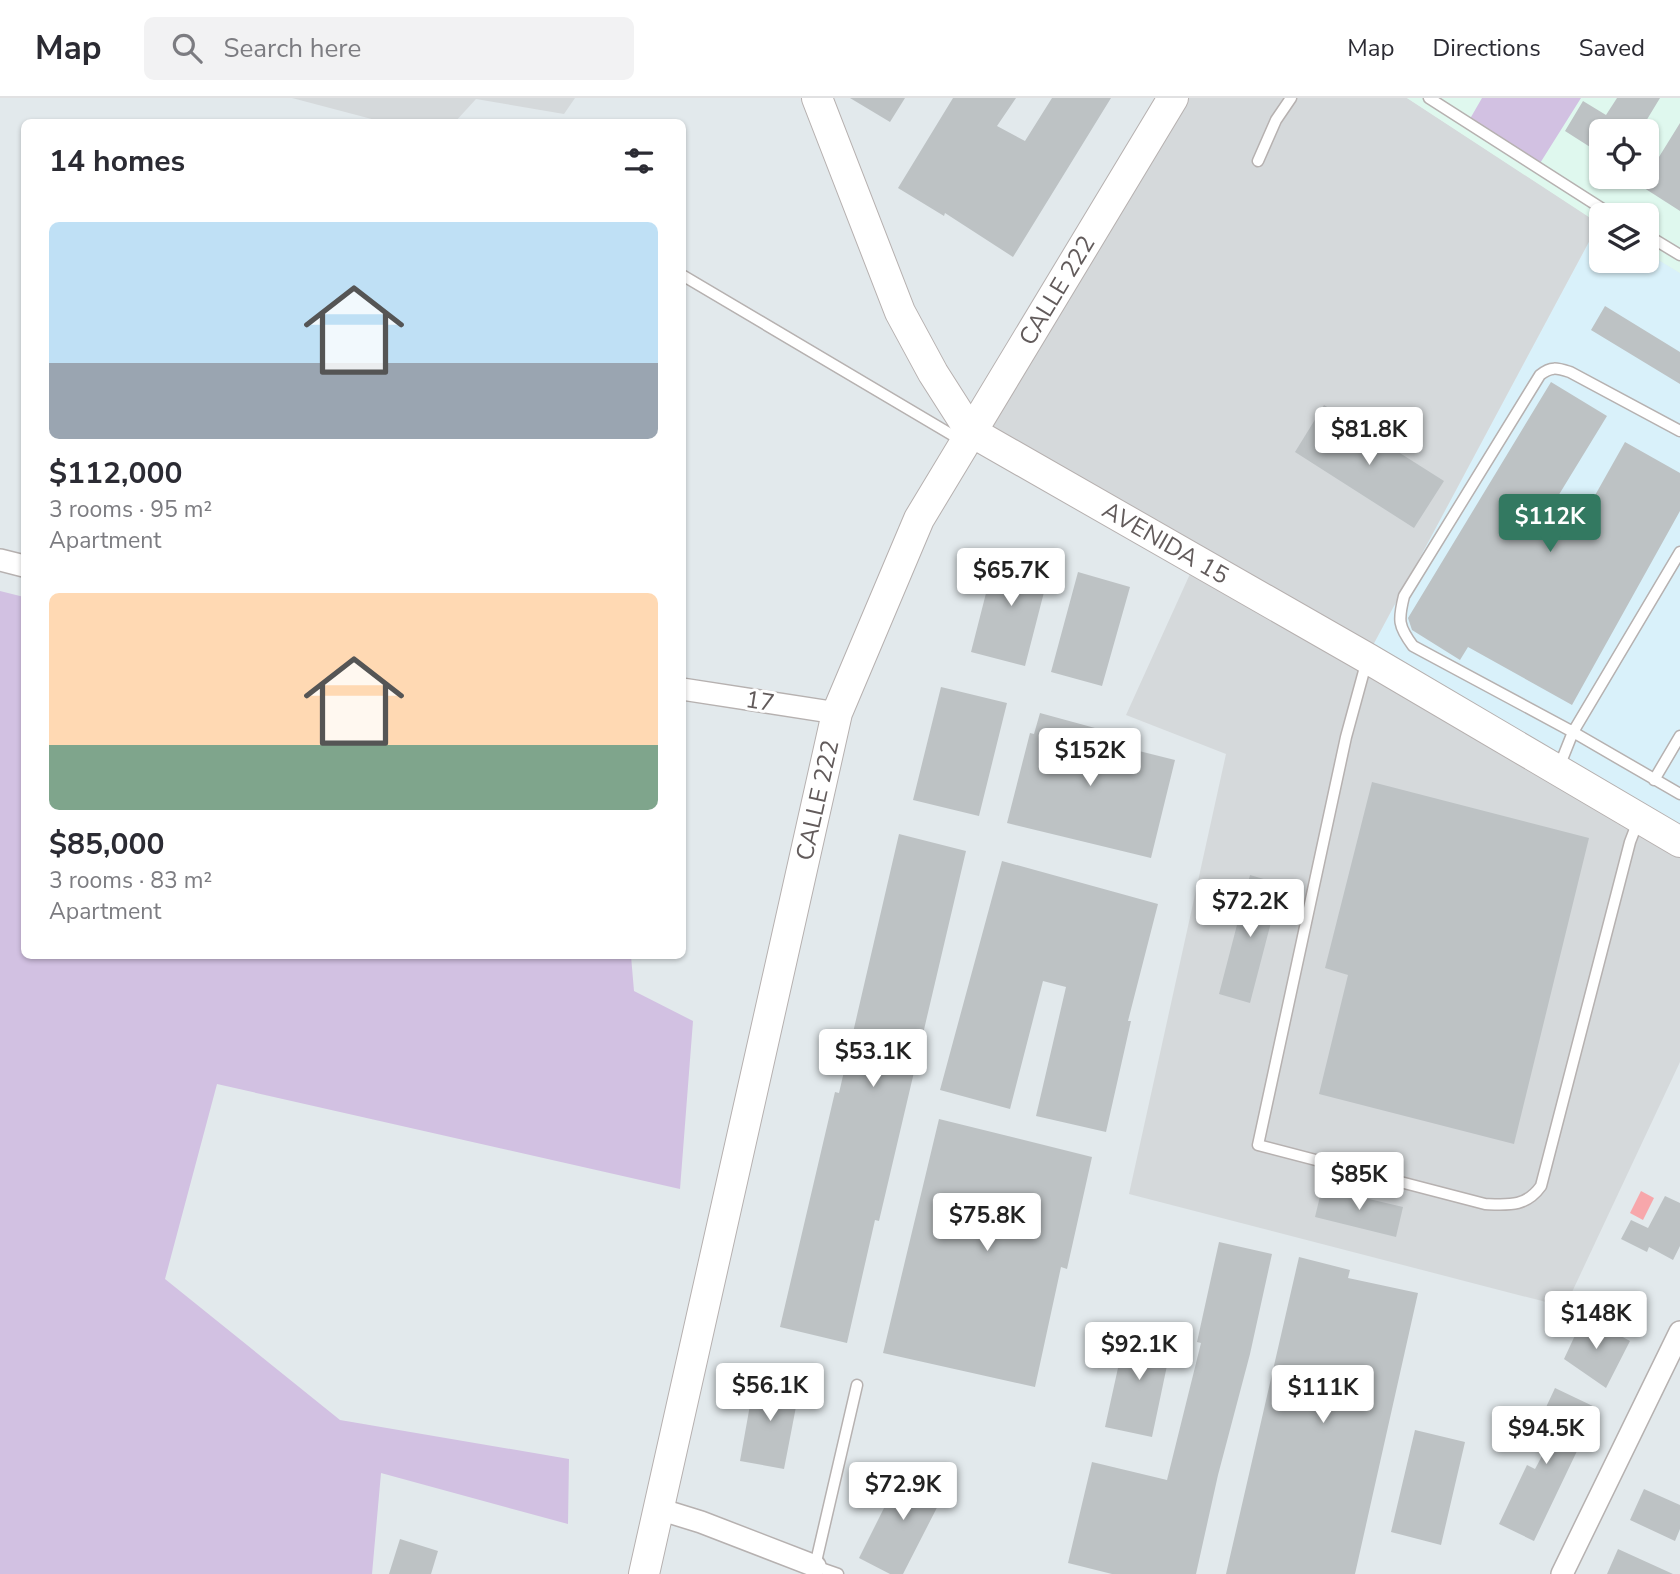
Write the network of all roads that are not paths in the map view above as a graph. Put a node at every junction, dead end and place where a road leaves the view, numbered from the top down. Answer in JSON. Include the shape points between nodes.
{"nodes":[{"id":1,"x":817,"y":98,"type":"edge"},
{"id":2,"x":1173,"y":98,"type":"edge"},
{"id":3,"x":1291,"y":98,"type":"edge"},
{"id":4,"x":1429,"y":98,"type":"edge"},
{"id":5,"x":1258,"y":161,"type":"dead end"},
{"id":6,"x":1593,"y":203,"type":"edge"},
{"id":7,"x":1659,"y":243,"type":"edge"},
{"id":8,"x":1680,"y":255,"type":"edge"},
{"id":9,"x":686,"y":277,"type":"edge"},
{"id":10,"x":1680,"y":431,"type":"edge"},
{"id":11,"x":967,"y":437,"type":"junction"},
{"id":12,"x":1680,"y":552,"type":"edge"},
{"id":13,"x":0,"y":559,"type":"edge"},
{"id":14,"x":21,"y":565,"type":"edge"},
{"id":15,"x":1367,"y":658,"type":"junction"},
{"id":16,"x":686,"y":690,"type":"edge"},
{"id":17,"x":837,"y":713,"type":"junction"},
{"id":18,"x":1573,"y":732,"type":"junction"},
{"id":19,"x":1680,"y":736,"type":"edge"},
{"id":20,"x":1558,"y":770,"type":"junction"},
{"id":21,"x":1654,"y":780,"type":"junction"},
{"id":22,"x":1680,"y":794,"type":"edge"},
{"id":23,"x":1639,"y":818,"type":"junction"},
{"id":24,"x":1680,"y":842,"type":"edge"},
{"id":25,"x":1680,"y":1332,"type":"edge"},
{"id":26,"x":857,"y":1385,"type":"dead end"},
{"id":27,"x":659,"y":1509,"type":"junction"},
{"id":28,"x":815,"y":1566,"type":"junction"},
{"id":29,"x":645,"y":1574,"type":"edge"},
{"id":30,"x":838,"y":1574,"type":"edge"},
{"id":31,"x":1562,"y":1574,"type":"edge"}],
"edges":[{"from":1,"to":11,"type":"main road","name":"AVENIDA 15","via":[[900,312]]},
{"from":2,"to":11,"type":"main road","name":"CALLE 222"},
{"from":3,"to":5,"type":"lane"},
{"from":4,"to":6,"type":"lane"},
{"from":7,"to":8,"type":"lane"},
{"from":9,"to":11,"type":"lane"},
{"from":10,"to":18,"type":"lane","via":[[1570,372],[1547,369],[1404,596],[1399,616],[1402,631],[1413,646]]},
{"from":11,"to":15,"type":"main road","name":"AVENIDA 15"},
{"from":11,"to":17,"type":"main road","name":"CALLE 222","via":[[919,519]]},
{"from":12,"to":18,"type":"lane"},
{"from":13,"to":14,"type":"street"},
{"from":15,"to":20,"type":"main road","name":"AVENIDA 15"},
{"from":15,"to":23,"type":"lane","via":[[1258,1145],[1485,1204],[1516,1206],[1533,1196],[1541,1186]]},
{"from":16,"to":17,"type":"street","name":"17"},
{"from":17,"to":27,"type":"main road","name":"CALLE 222"},
{"from":18,"to":20,"type":"lane"},
{"from":18,"to":21,"type":"lane"},
{"from":19,"to":21,"type":"lane"},
{"from":20,"to":23,"type":"main road","name":"AVENIDA 15"},
{"from":21,"to":22,"type":"lane"},
{"from":23,"to":24,"type":"main road","name":"AVENIDA 15"},
{"from":25,"to":31,"type":"street"},
{"from":26,"to":28,"type":"lane"},
{"from":27,"to":28,"type":"street"},
{"from":27,"to":29,"type":"main road","name":"CALLE 222"},
{"from":28,"to":30,"type":"lane"}]}
